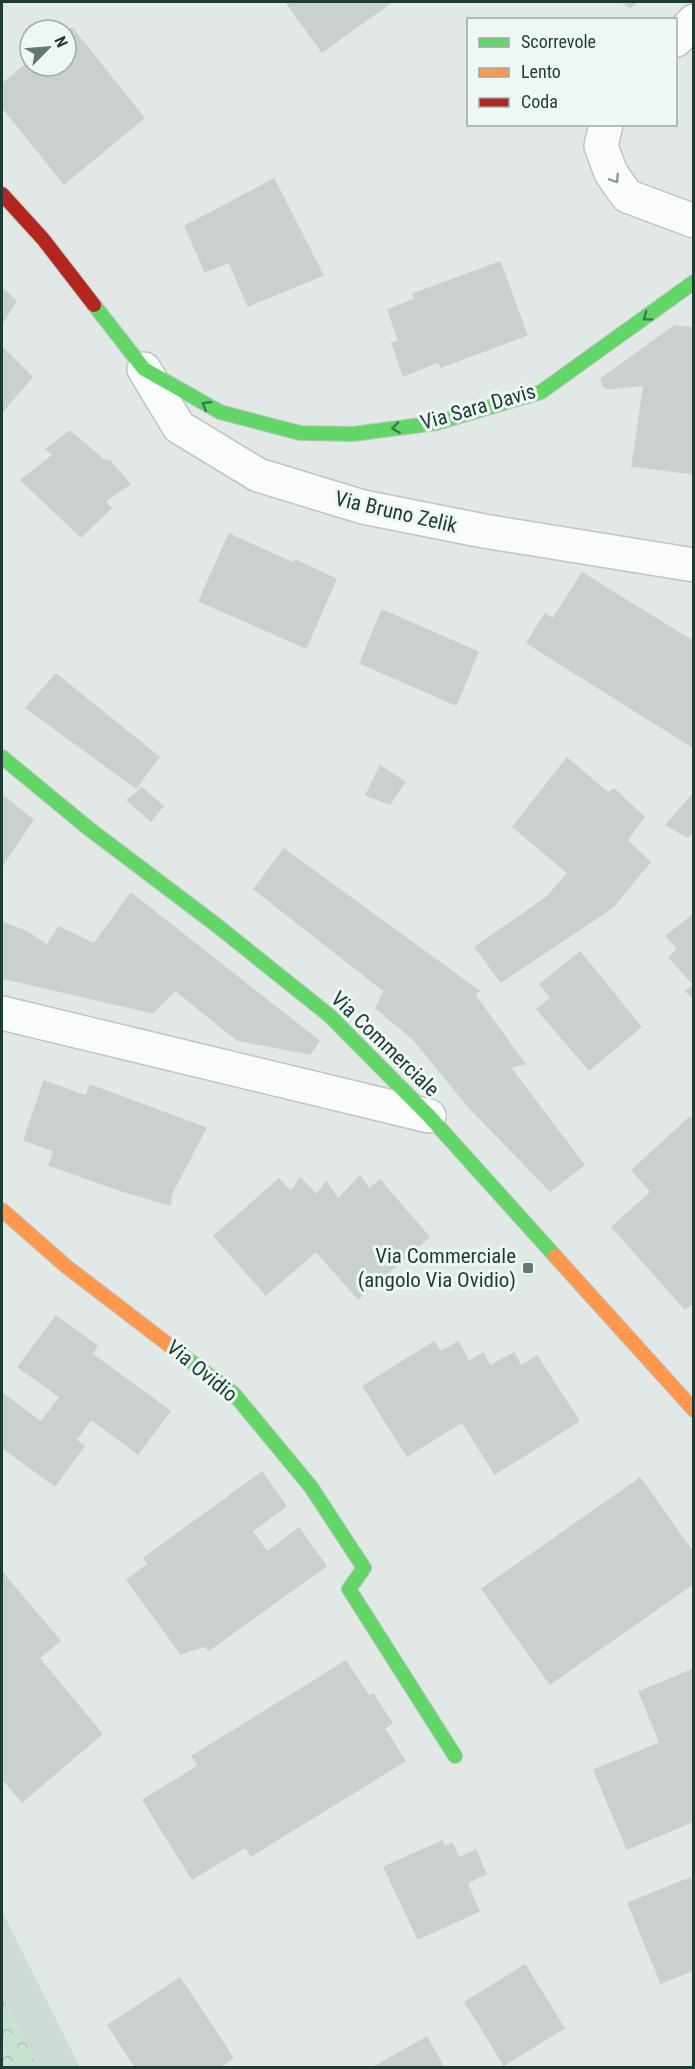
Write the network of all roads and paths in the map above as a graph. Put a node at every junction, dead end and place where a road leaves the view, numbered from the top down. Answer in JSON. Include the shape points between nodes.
{"nodes":[{"id":1,"x":693,"y":21,"type":"edge"},
{"id":2,"x":677,"y":38,"type":"edge"},
{"id":3,"x":606,"y":126,"type":"edge"},
{"id":4,"x":2,"y":194,"type":"edge"},
{"id":5,"x":693,"y":221,"type":"edge"},
{"id":6,"x":693,"y":282,"type":"edge"},
{"id":7,"x":144,"y":369,"type":"junction"},
{"id":8,"x":693,"y":565,"type":"edge"},
{"id":9,"x":2,"y":757,"type":"edge"},
{"id":10,"x":2,"y":1013,"type":"edge"},
{"id":11,"x":429,"y":1116,"type":"junction"},
{"id":12,"x":2,"y":1210,"type":"edge"},
{"id":13,"x":693,"y":1410,"type":"edge"},
{"id":14,"x":455,"y":1756,"type":"dead end"}],
"edges":[{"from":1,"to":2,"type":"street"},
{"from":3,"to":5,"type":"street","one_way":true,"via":[[601,146],[611,173],[627,196]]},
{"from":4,"to":7,"type":"street","name":"Via Sara Davis","via":[[43,239]]},
{"from":6,"to":7,"type":"street","name":"Via Sara Davis","one_way":true,"via":[[540,392],[436,423],[353,434],[300,433],[219,412]]},
{"from":7,"to":8,"type":"street","name":"Via Bruno Zelik","via":[[179,427],[258,475],[363,507]]},
{"from":9,"to":11,"type":"street","name":"Via Commerciale","via":[[330,1016]]},
{"from":10,"to":11,"type":"street"},
{"from":11,"to":13,"type":"street","name":"Via Commerciale"},
{"from":12,"to":14,"type":"street","name":"Via Ovidio","via":[[67,1267],[234,1394],[311,1487],[364,1568],[349,1589]]}]}
